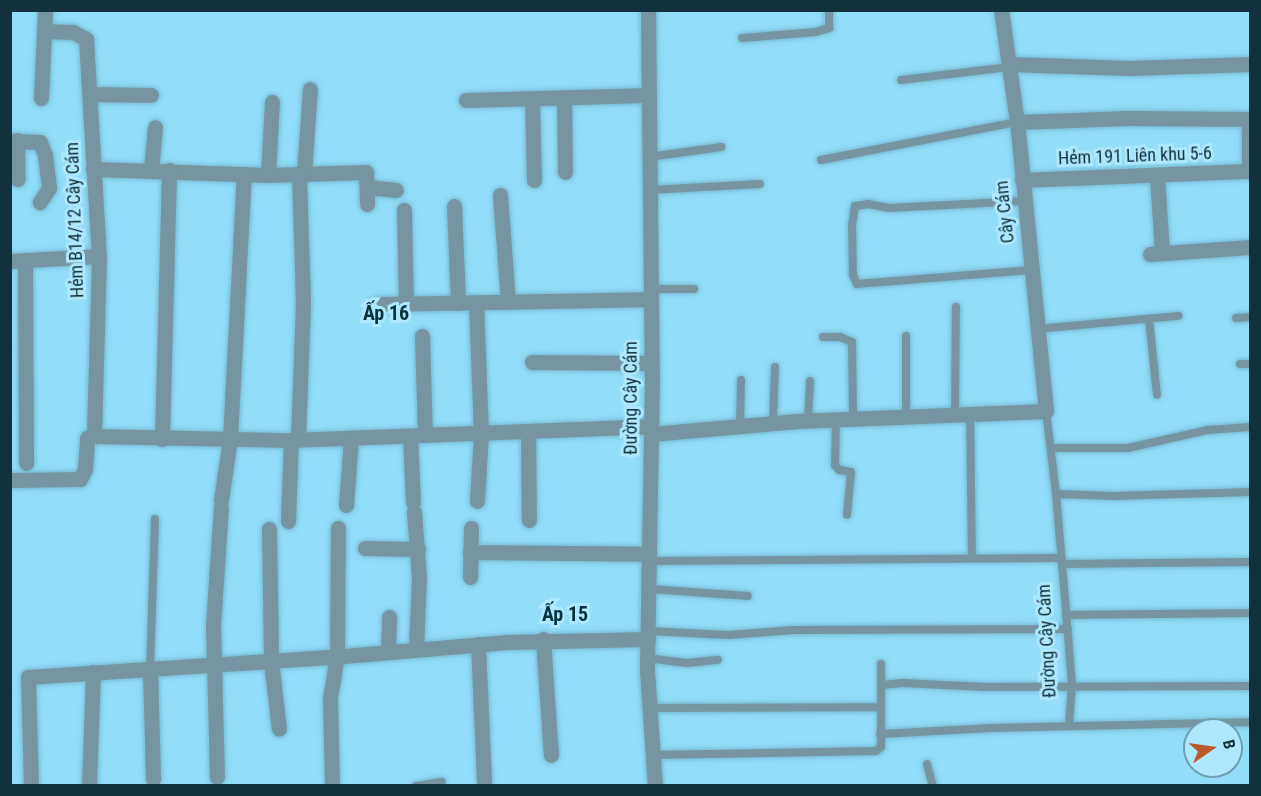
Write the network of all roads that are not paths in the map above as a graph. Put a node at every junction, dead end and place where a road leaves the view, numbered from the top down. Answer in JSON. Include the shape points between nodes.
{"nodes":[{"id":1,"x":45,"y":10,"type":"edge"},
{"id":2,"x":648,"y":10,"type":"edge"},
{"id":3,"x":829,"y":10,"type":"edge"},
{"id":4,"x":1001,"y":10,"type":"edge"},
{"id":5,"x":44,"y":31,"type":"junction"},
{"id":6,"x":742,"y":38,"type":"dead end"},
{"id":7,"x":1251,"y":64,"type":"edge"},
{"id":8,"x":1009,"y":65,"type":"junction"},
{"id":9,"x":901,"y":80,"type":"dead end"},
{"id":10,"x":310,"y":89,"type":"dead end"},
{"id":11,"x":90,"y":94,"type":"junction"},
{"id":12,"x":151,"y":95,"type":"dead end"},
{"id":13,"x":649,"y":95,"type":"junction"},
{"id":14,"x":41,"y":98,"type":"dead end"},
{"id":15,"x":564,"y":98,"type":"junction"},
{"id":16,"x":532,"y":99,"type":"junction"},
{"id":17,"x":466,"y":100,"type":"dead end"},
{"id":18,"x":272,"y":102,"type":"dead end"},
{"id":19,"x":1017,"y":122,"type":"junction"},
{"id":20,"x":155,"y":127,"type":"dead end"},
{"id":21,"x":14,"y":140,"type":"edge"},
{"id":22,"x":721,"y":147,"type":"dead end"},
{"id":23,"x":649,"y":157,"type":"junction"},
{"id":24,"x":821,"y":160,"type":"dead end"},
{"id":25,"x":93,"y":169,"type":"junction"},
{"id":26,"x":151,"y":170,"type":"junction"},
{"id":27,"x":169,"y":170,"type":"junction"},
{"id":28,"x":1250,"y":171,"type":"edge"},
{"id":29,"x":564,"y":172,"type":"dead end"},
{"id":30,"x":244,"y":174,"type":"junction"},
{"id":31,"x":301,"y":174,"type":"junction"},
{"id":32,"x":268,"y":175,"type":"junction"},
{"id":33,"x":1157,"y":176,"type":"junction"},
{"id":34,"x":18,"y":179,"type":"dead end"},
{"id":35,"x":534,"y":180,"type":"dead end"},
{"id":36,"x":1022,"y":180,"type":"junction"},
{"id":37,"x":760,"y":184,"type":"dead end"},
{"id":38,"x":368,"y":187,"type":"junction"},
{"id":39,"x":396,"y":190,"type":"dead end"},
{"id":40,"x":649,"y":190,"type":"junction"},
{"id":41,"x":500,"y":195,"type":"dead end"},
{"id":42,"x":1024,"y":201,"type":"junction"},
{"id":43,"x":40,"y":202,"type":"dead end"},
{"id":44,"x":367,"y":204,"type":"dead end"},
{"id":45,"x":453,"y":206,"type":"dead end"},
{"id":46,"x":404,"y":210,"type":"dead end"},
{"id":47,"x":1251,"y":247,"type":"edge"},
{"id":48,"x":99,"y":255,"type":"junction"},
{"id":49,"x":18,"y":261,"type":"edge"},
{"id":50,"x":1031,"y":270,"type":"junction"},
{"id":51,"x":694,"y":289,"type":"dead end"},
{"id":52,"x":650,"y":294,"type":"junction"},
{"id":53,"x":508,"y":302,"type":"junction"},
{"id":54,"x":458,"y":303,"type":"junction"},
{"id":55,"x":476,"y":303,"type":"junction"},
{"id":56,"x":377,"y":304,"type":"dead end"},
{"id":57,"x":406,"y":304,"type":"junction"},
{"id":58,"x":956,"y":307,"type":"dead end"},
{"id":59,"x":1178,"y":315,"type":"dead end"},
{"id":60,"x":1251,"y":317,"type":"edge"},
{"id":61,"x":1236,"y":318,"type":"dead end"},
{"id":62,"x":1149,"y":319,"type":"junction"},
{"id":63,"x":1037,"y":329,"type":"junction"},
{"id":64,"x":422,"y":336,"type":"dead end"},
{"id":65,"x":906,"y":336,"type":"dead end"},
{"id":66,"x":823,"y":337,"type":"dead end"},
{"id":67,"x":532,"y":362,"type":"dead end"},
{"id":68,"x":650,"y":363,"type":"junction"},
{"id":69,"x":1240,"y":364,"type":"dead end"},
{"id":70,"x":1251,"y":364,"type":"edge"},
{"id":71,"x":775,"y":367,"type":"dead end"},
{"id":72,"x":741,"y":380,"type":"dead end"},
{"id":73,"x":810,"y":381,"type":"dead end"},
{"id":74,"x":1156,"y":395,"type":"dead end"},
{"id":75,"x":1046,"y":411,"type":"junction"},
{"id":76,"x":954,"y":414,"type":"junction"},
{"id":77,"x":970,"y":414,"type":"junction"},
{"id":78,"x":906,"y":416,"type":"junction"},
{"id":79,"x":853,"y":418,"type":"junction"},
{"id":80,"x":836,"y":419,"type":"junction"},
{"id":81,"x":808,"y":421,"type":"junction"},
{"id":82,"x":773,"y":424,"type":"junction"},
{"id":83,"x":1251,"y":427,"type":"edge"},
{"id":84,"x":740,"y":428,"type":"junction"},
{"id":85,"x":650,"y":430,"type":"junction"},
{"id":86,"x":528,"y":431,"type":"junction"},
{"id":87,"x":481,"y":433,"type":"junction"},
{"id":88,"x":94,"y":436,"type":"junction"},
{"id":89,"x":418,"y":436,"type":"junction"},
{"id":90,"x":351,"y":438,"type":"junction"},
{"id":91,"x":162,"y":439,"type":"junction"},
{"id":92,"x":230,"y":439,"type":"junction"},
{"id":93,"x":295,"y":440,"type":"junction"},
{"id":94,"x":1052,"y":448,"type":"junction"},
{"id":95,"x":26,"y":463,"type":"dead end"},
{"id":96,"x":10,"y":480,"type":"edge"},
{"id":97,"x":1251,"y":492,"type":"edge"},
{"id":98,"x":1056,"y":494,"type":"junction"},
{"id":99,"x":477,"y":501,"type":"dead end"},
{"id":100,"x":346,"y":505,"type":"dead end"},
{"id":101,"x":847,"y":515,"type":"dead end"},
{"id":102,"x":154,"y":519,"type":"dead end"},
{"id":103,"x":529,"y":520,"type":"dead end"},
{"id":104,"x":288,"y":521,"type":"dead end"},
{"id":105,"x":338,"y":528,"type":"dead end"},
{"id":106,"x":471,"y":528,"type":"dead end"},
{"id":107,"x":269,"y":529,"type":"dead end"},
{"id":108,"x":365,"y":548,"type":"dead end"},
{"id":109,"x":418,"y":549,"type":"junction"},
{"id":110,"x":470,"y":552,"type":"junction"},
{"id":111,"x":648,"y":557,"type":"junction"},
{"id":112,"x":972,"y":558,"type":"junction"},
{"id":113,"x":1062,"y":561,"type":"junction"},
{"id":114,"x":1251,"y":562,"type":"edge"},
{"id":115,"x":470,"y":577,"type":"dead end"},
{"id":116,"x":649,"y":589,"type":"junction"},
{"id":117,"x":748,"y":596,"type":"dead end"},
{"id":118,"x":1251,"y":613,"type":"edge"},
{"id":119,"x":1066,"y":615,"type":"junction"},
{"id":120,"x":389,"y":617,"type":"dead end"},
{"id":121,"x":1068,"y":629,"type":"junction"},
{"id":122,"x":648,"y":635,"type":"junction"},
{"id":123,"x":543,"y":639,"type":"junction"},
{"id":124,"x":478,"y":644,"type":"junction"},
{"id":125,"x":416,"y":649,"type":"junction"},
{"id":126,"x":388,"y":651,"type":"junction"},
{"id":127,"x":337,"y":656,"type":"junction"},
{"id":128,"x":647,"y":658,"type":"junction"},
{"id":129,"x":718,"y":660,"type":"dead end"},
{"id":130,"x":271,"y":661,"type":"junction"},
{"id":131,"x":881,"y":664,"type":"dead end"},
{"id":132,"x":216,"y":665,"type":"junction"},
{"id":133,"x":150,"y":669,"type":"junction"},
{"id":134,"x":93,"y":672,"type":"junction"},
{"id":135,"x":1072,"y":685,"type":"junction"},
{"id":136,"x":881,"y":686,"type":"junction"},
{"id":137,"x":1251,"y":686,"type":"edge"},
{"id":138,"x":880,"y":707,"type":"junction"},
{"id":139,"x":650,"y":708,"type":"junction"},
{"id":140,"x":1251,"y":722,"type":"edge"},
{"id":141,"x":1068,"y":726,"type":"junction"},
{"id":142,"x":279,"y":729,"type":"dead end"},
{"id":143,"x":880,"y":734,"type":"junction"},
{"id":144,"x":551,"y":755,"type":"dead end"},
{"id":145,"x":652,"y":755,"type":"junction"},
{"id":146,"x":927,"y":764,"type":"dead end"},
{"id":147,"x":217,"y":777,"type":"dead end"},
{"id":148,"x":153,"y":779,"type":"dead end"},
{"id":149,"x":442,"y":782,"type":"dead end"},
{"id":150,"x":484,"y":783,"type":"dead end"},
{"id":151,"x":31,"y":786,"type":"edge"},
{"id":152,"x":89,"y":786,"type":"edge"},
{"id":153,"x":332,"y":786,"type":"edge"},
{"id":154,"x":416,"y":786,"type":"edge"},
{"id":155,"x":655,"y":786,"type":"edge"},
{"id":156,"x":933,"y":786,"type":"edge"}],
"edges":[{"from":1,"to":5,"type":"street"},
{"from":2,"to":13,"type":"street","name":"Đường Cây Cám"},
{"from":3,"to":6,"type":"lane","via":[[829,28]]},
{"from":4,"to":8,"type":"street","name":"Cây Cám"},
{"from":5,"to":11,"type":"street","name":"Hẻm B14/12 Cây Cám","via":[[73,32],[86,39]]},
{"from":5,"to":14,"type":"street"},
{"from":7,"to":8,"type":"street","via":[[1129,68]]},
{"from":8,"to":9,"type":"lane"},
{"from":8,"to":19,"type":"street","name":"Cây Cám"},
{"from":10,"to":31,"type":"street"},
{"from":11,"to":12,"type":"street"},
{"from":11,"to":25,"type":"street","name":"Hẻm B14/12 Cây Cám"},
{"from":13,"to":15,"type":"street"},
{"from":13,"to":23,"type":"street","name":"Đường Cây Cám"},
{"from":15,"to":16,"type":"street"},
{"from":15,"to":29,"type":"street"},
{"from":16,"to":17,"type":"street"},
{"from":16,"to":35,"type":"street"},
{"from":18,"to":32,"type":"street"},
{"from":19,"to":24,"type":"lane"},
{"from":19,"to":28,"type":"street","via":[[1249,118]]},
{"from":19,"to":36,"type":"street","name":"Cây Cám"},
{"from":20,"to":26,"type":"street"},
{"from":21,"to":34,"type":"street"},
{"from":21,"to":43,"type":"street","via":[[40,142],[49,188]]},
{"from":22,"to":23,"type":"lane"},
{"from":23,"to":40,"type":"street","name":"Đường Cây Cám"},
{"from":25,"to":26,"type":"street"},
{"from":25,"to":48,"type":"street","name":"Hẻm B14/12 Cây Cám"},
{"from":26,"to":27,"type":"street"},
{"from":27,"to":30,"type":"street"},
{"from":27,"to":91,"type":"street"},
{"from":28,"to":33,"type":"street","name":"Hẻm 191 Liên khu 5-6"},
{"from":30,"to":32,"type":"street"},
{"from":30,"to":92,"type":"street"},
{"from":31,"to":32,"type":"street"},
{"from":31,"to":38,"type":"street","via":[[366,172]]},
{"from":31,"to":93,"type":"street","via":[[303,302]]},
{"from":33,"to":36,"type":"street","name":"Hẻm 191 Liên khu 5-6"},
{"from":33,"to":47,"type":"street","via":[[1156,254]]},
{"from":36,"to":42,"type":"street","name":"Cây Cám"},
{"from":37,"to":40,"type":"lane"},
{"from":38,"to":39,"type":"street"},
{"from":38,"to":44,"type":"street"},
{"from":40,"to":52,"type":"street","name":"Đường Cây Cám"},
{"from":41,"to":53,"type":"street"},
{"from":42,"to":50,"type":"street","name":"Cây Cám"},
{"from":42,"to":50,"type":"lane","via":[[889,208],[855,206],[853,275],[857,284]]},
{"from":45,"to":54,"type":"street"},
{"from":46,"to":57,"type":"street"},
{"from":48,"to":49,"type":"street"},
{"from":48,"to":88,"type":"street","name":"Hẻm B14/12 Cây Cám"},
{"from":49,"to":95,"type":"street"},
{"from":50,"to":63,"type":"street","name":"Cây Cám"},
{"from":51,"to":52,"type":"lane"},
{"from":52,"to":53,"type":"street"},
{"from":52,"to":68,"type":"street","name":"Đường Cây Cám"},
{"from":53,"to":55,"type":"street"},
{"from":54,"to":55,"type":"street"},
{"from":54,"to":57,"type":"street"},
{"from":55,"to":87,"type":"street"},
{"from":56,"to":57,"type":"street"},
{"from":58,"to":76,"type":"lane"},
{"from":59,"to":62,"type":"lane"},
{"from":60,"to":61,"type":"lane"},
{"from":62,"to":63,"type":"lane"},
{"from":62,"to":74,"type":"lane"},
{"from":63,"to":75,"type":"street","name":"Cây Cám"},
{"from":64,"to":89,"type":"street"},
{"from":65,"to":78,"type":"lane"},
{"from":66,"to":79,"type":"lane","via":[[852,342]]},
{"from":67,"to":68,"type":"street"},
{"from":68,"to":85,"type":"street","name":"Đường Cây Cám"},
{"from":69,"to":70,"type":"lane"},
{"from":71,"to":82,"type":"lane"},
{"from":72,"to":84,"type":"lane"},
{"from":73,"to":81,"type":"lane"},
{"from":75,"to":77,"type":"street"},
{"from":75,"to":94,"type":"lane","name":"Đường Cây Cám"},
{"from":76,"to":77,"type":"street"},
{"from":76,"to":78,"type":"street"},
{"from":77,"to":112,"type":"lane"},
{"from":78,"to":79,"type":"street"},
{"from":79,"to":80,"type":"street"},
{"from":80,"to":81,"type":"street"},
{"from":80,"to":101,"type":"lane","via":[[835,465],[851,472]]},
{"from":81,"to":82,"type":"street"},
{"from":82,"to":84,"type":"street"},
{"from":83,"to":94,"type":"lane","via":[[1207,430],[1128,448]]},
{"from":84,"to":85,"type":"street"},
{"from":85,"to":86,"type":"street"},
{"from":85,"to":111,"type":"street","name":"Đường Cây Cám"},
{"from":86,"to":87,"type":"street"},
{"from":86,"to":103,"type":"street"},
{"from":87,"to":89,"type":"street"},
{"from":87,"to":99,"type":"street"},
{"from":88,"to":91,"type":"street"},
{"from":88,"to":96,"type":"street","name":"Hẻm B14/12 Cây Cám","via":[[87,438],[85,469],[80,479]]},
{"from":89,"to":90,"type":"street"},
{"from":89,"to":109,"type":"street","via":[[414,507]]},
{"from":90,"to":93,"type":"street"},
{"from":90,"to":100,"type":"street"},
{"from":91,"to":92,"type":"street"},
{"from":92,"to":93,"type":"street"},
{"from":92,"to":132,"type":"street","via":[[221,504],[213,626]]},
{"from":93,"to":104,"type":"street"},
{"from":94,"to":98,"type":"lane","name":"Đường Cây Cám"},
{"from":97,"to":98,"type":"lane"},
{"from":98,"to":113,"type":"lane","name":"Đường Cây Cám"},
{"from":102,"to":133,"type":"lane"},
{"from":105,"to":127,"type":"street"},
{"from":106,"to":110,"type":"street"},
{"from":107,"to":130,"type":"street"},
{"from":108,"to":109,"type":"street"},
{"from":109,"to":125,"type":"street"},
{"from":110,"to":111,"type":"street"},
{"from":110,"to":115,"type":"street"},
{"from":111,"to":112,"type":"lane"},
{"from":111,"to":116,"type":"street","name":"Đường Cây Cám"},
{"from":112,"to":113,"type":"lane"},
{"from":113,"to":114,"type":"lane"},
{"from":113,"to":119,"type":"lane","name":"Đường Cây Cám"},
{"from":116,"to":117,"type":"lane"},
{"from":116,"to":122,"type":"street","name":"Đường Cây Cám"},
{"from":118,"to":119,"type":"lane"},
{"from":119,"to":121,"type":"lane","name":"Đường Cây Cám"},
{"from":120,"to":126,"type":"street"},
{"from":121,"to":122,"type":"lane"},
{"from":121,"to":135,"type":"lane","name":"Đường Cây Cám"},
{"from":122,"to":123,"type":"street"},
{"from":122,"to":128,"type":"street","name":"Đường Cây Cám"},
{"from":123,"to":124,"type":"street"},
{"from":123,"to":144,"type":"street"},
{"from":124,"to":125,"type":"street"},
{"from":124,"to":150,"type":"street"},
{"from":125,"to":126,"type":"street"},
{"from":126,"to":127,"type":"street"},
{"from":127,"to":130,"type":"street"},
{"from":127,"to":153,"type":"street","via":[[330,698]]},
{"from":128,"to":129,"type":"lane","via":[[687,663]]},
{"from":128,"to":139,"type":"street","name":"Đường Cây Cám"},
{"from":130,"to":132,"type":"street"},
{"from":130,"to":142,"type":"street"},
{"from":131,"to":136,"type":"lane"},
{"from":132,"to":133,"type":"street"},
{"from":132,"to":147,"type":"street"},
{"from":133,"to":134,"type":"street"},
{"from":133,"to":148,"type":"street"},
{"from":134,"to":151,"type":"street","via":[[28,677]]},
{"from":134,"to":152,"type":"street"},
{"from":135,"to":136,"type":"lane"},
{"from":135,"to":137,"type":"lane"},
{"from":135,"to":141,"type":"lane","name":"Đường Cây Cám"},
{"from":136,"to":138,"type":"lane"},
{"from":138,"to":139,"type":"lane"},
{"from":138,"to":143,"type":"lane"},
{"from":139,"to":145,"type":"street","name":"Đường Cây Cám"},
{"from":140,"to":141,"type":"lane"},
{"from":141,"to":143,"type":"lane"},
{"from":143,"to":145,"type":"lane","via":[[879,750],[861,753]]},
{"from":145,"to":155,"type":"street","name":"Đường Cây Cám"},
{"from":146,"to":156,"type":"lane"},
{"from":149,"to":154,"type":"lane"}]}
